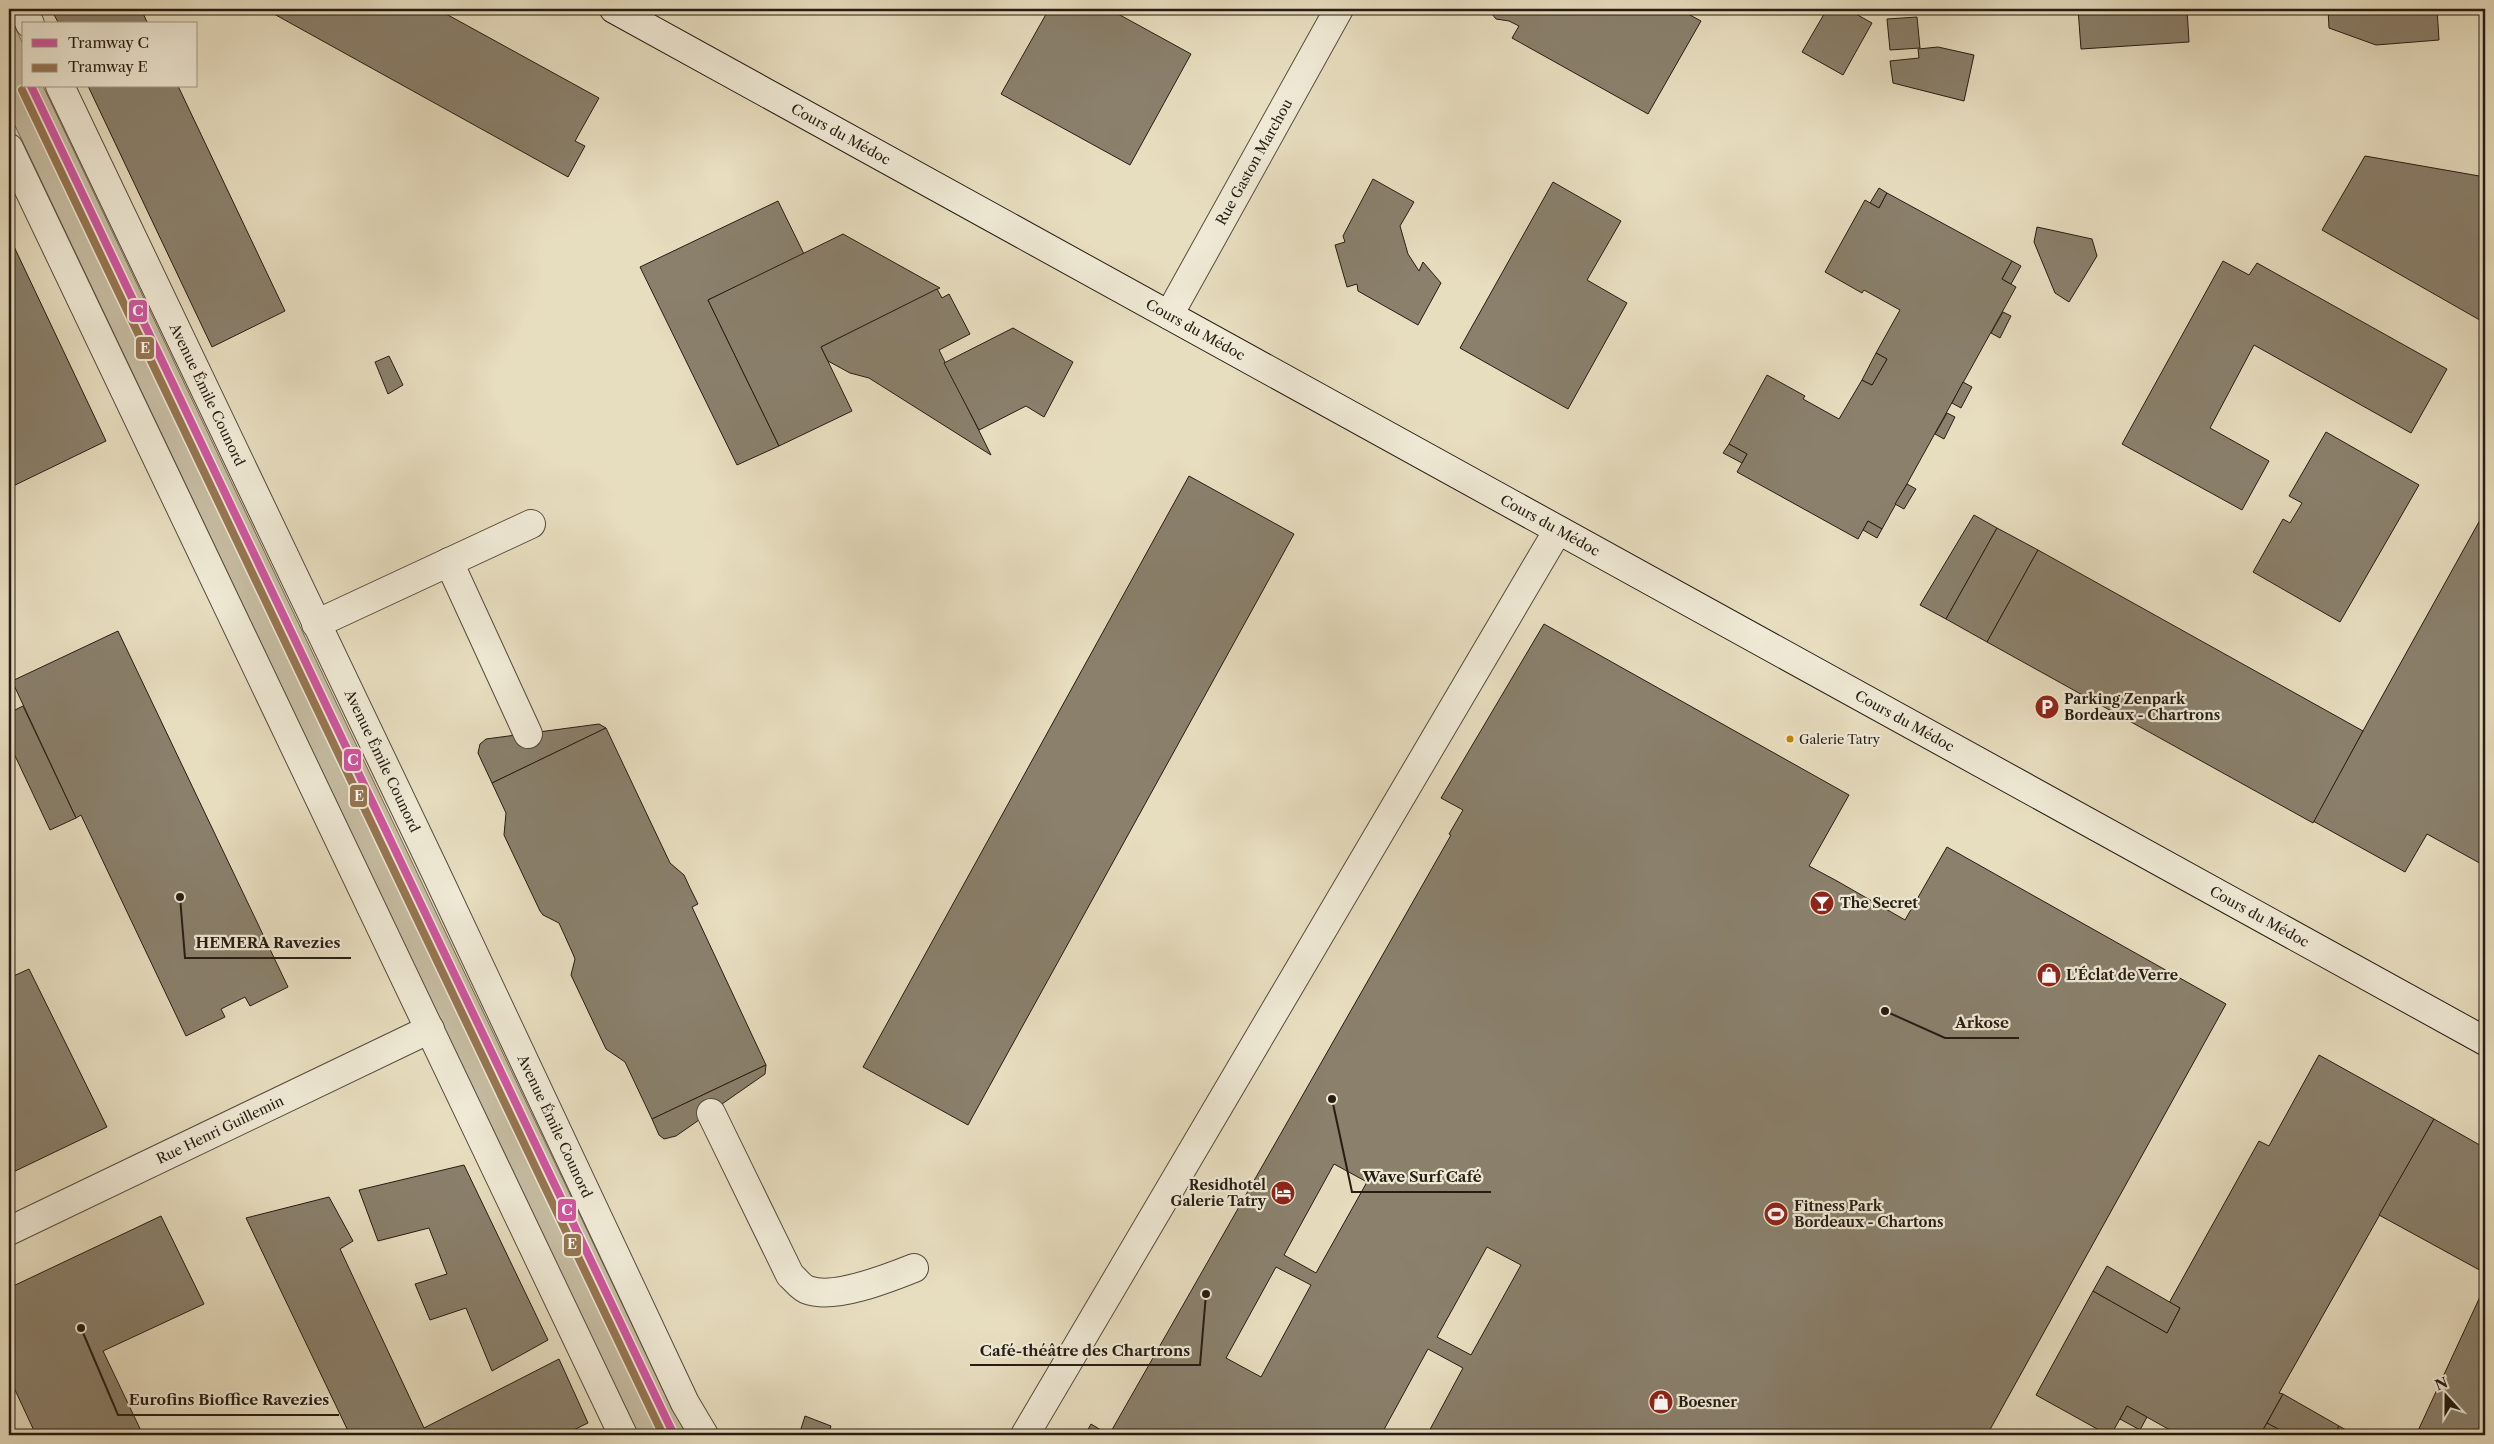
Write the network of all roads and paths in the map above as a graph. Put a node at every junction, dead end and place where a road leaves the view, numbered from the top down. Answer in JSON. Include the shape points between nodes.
{"nodes":[{"id":1,"x":23,"y":9,"type":"edge"},
{"id":2,"x":614,"y":9,"type":"edge"},
{"id":3,"x":1339,"y":9,"type":"edge"},
{"id":4,"x":29,"y":22,"type":"edge"},
{"id":5,"x":61,"y":88,"type":"edge"},
{"id":6,"x":9,"y":148,"type":"edge"},
{"id":7,"x":1169,"y":315,"type":"junction"},
{"id":8,"x":532,"y":524,"type":"dead end"},
{"id":9,"x":1558,"y":530,"type":"junction"},
{"id":10,"x":449,"y":562,"type":"junction"},
{"id":11,"x":316,"y":624,"type":"junction"},
{"id":12,"x":528,"y":734,"type":"dead end"},
{"id":13,"x":430,"y":1029,"type":"junction"},
{"id":14,"x":2485,"y":1041,"type":"edge"},
{"id":15,"x":711,"y":1113,"type":"dead end"},
{"id":16,"x":9,"y":1231,"type":"edge"},
{"id":17,"x":914,"y":1268,"type":"dead end"},
{"id":18,"x":624,"y":1435,"type":"edge"},
{"id":19,"x":704,"y":1435,"type":"edge"},
{"id":20,"x":1025,"y":1435,"type":"edge"}],
"edges":[{"from":1,"to":4,"type":"street"},
{"from":2,"to":7,"type":"street","name":"Cours du Médoc"},
{"from":3,"to":7,"type":"street","name":"Rue Gaston Marchou"},
{"from":5,"to":11,"type":"street","name":"Avenue Émile Counord"},
{"from":6,"to":13,"type":"street"},
{"from":7,"to":9,"type":"street","name":"Cours du Médoc"},
{"from":8,"to":10,"type":"street"},
{"from":9,"to":14,"type":"street","name":"Cours du Médoc"},
{"from":9,"to":20,"type":"street"},
{"from":10,"to":11,"type":"street"},
{"from":10,"to":12,"type":"street"},
{"from":11,"to":19,"type":"street","name":"Avenue Émile Counord","via":[[685,1403]]},
{"from":13,"to":16,"type":"street","name":"Rue Henri Guillemin"},
{"from":13,"to":18,"type":"street"},
{"from":15,"to":17,"type":"street","via":[[790,1275],[807,1290],[830,1292],[857,1288]]}]}
